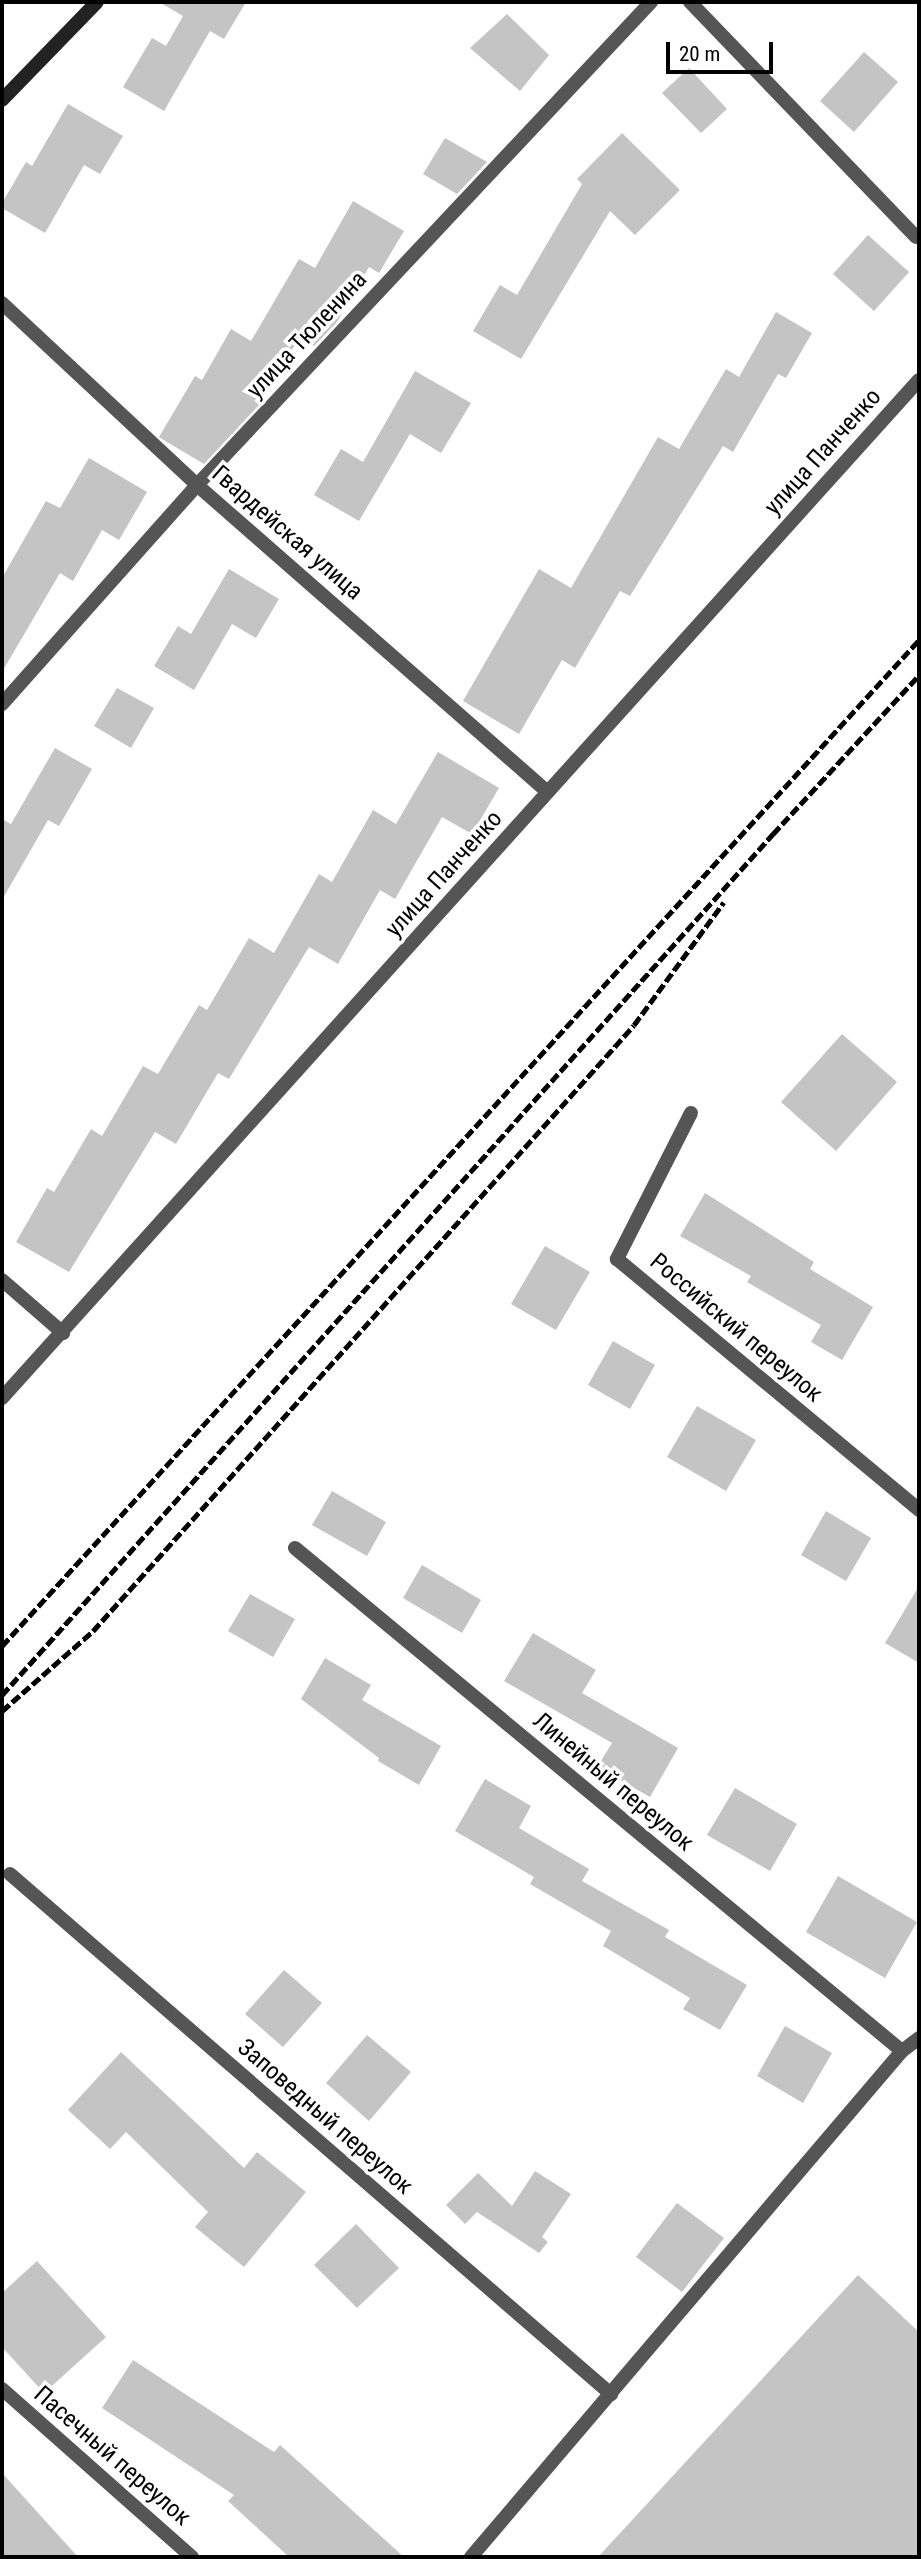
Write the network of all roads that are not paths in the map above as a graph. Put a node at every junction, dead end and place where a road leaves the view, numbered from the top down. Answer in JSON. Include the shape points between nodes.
{"nodes":[{"id":1,"x":97,"y":2,"type":"edge"},
{"id":2,"x":651,"y":2,"type":"edge"},
{"id":3,"x":690,"y":2,"type":"edge"},
{"id":4,"x":2,"y":100,"type":"edge"},
{"id":5,"x":916,"y":237,"type":"dead end"},
{"id":6,"x":2,"y":303,"type":"edge"},
{"id":7,"x":919,"y":380,"type":"edge"},
{"id":8,"x":197,"y":485,"type":"junction"},
{"id":9,"x":2,"y":704,"type":"edge"},
{"id":10,"x":548,"y":792,"type":"junction"},
{"id":11,"x":691,"y":1113,"type":"dead end"},
{"id":12,"x":2,"y":1280,"type":"edge"},
{"id":13,"x":63,"y":1333,"type":"junction"},
{"id":14,"x":2,"y":1398,"type":"edge"},
{"id":15,"x":919,"y":1510,"type":"edge"},
{"id":16,"x":295,"y":1548,"type":"dead end"},
{"id":17,"x":10,"y":1874,"type":"dead end"},
{"id":18,"x":919,"y":2038,"type":"edge"},
{"id":19,"x":902,"y":2051,"type":"junction"},
{"id":20,"x":2,"y":2389,"type":"edge"},
{"id":21,"x":611,"y":2394,"type":"junction"},
{"id":22,"x":192,"y":2557,"type":"edge"},
{"id":23,"x":471,"y":2557,"type":"edge"}],
"edges":[{"from":1,"to":4,"type":"street"},
{"from":2,"to":8,"type":"street","name":"улица Тюленина"},
{"from":3,"to":5,"type":"street"},
{"from":6,"to":8,"type":"street","name":"Гвардейская улица"},
{"from":7,"to":10,"type":"street","name":"улица Панченко"},
{"from":8,"to":9,"type":"street","name":"улица Тюленина"},
{"from":8,"to":10,"type":"street","name":"Гвардейская улица"},
{"from":10,"to":13,"type":"street","name":"улица Панченко"},
{"from":11,"to":15,"type":"street","name":"Российский переулок","via":[[617,1259]]},
{"from":12,"to":13,"type":"street"},
{"from":13,"to":14,"type":"street","name":"улица Панченко"},
{"from":16,"to":19,"type":"street","name":"Линейный переулок"},
{"from":17,"to":21,"type":"street","name":"Заповедный переулок"},
{"from":18,"to":19,"type":"street"},
{"from":19,"to":21,"type":"street"},
{"from":20,"to":22,"type":"street","name":"Пасечный переулок"},
{"from":21,"to":23,"type":"street"}]}
